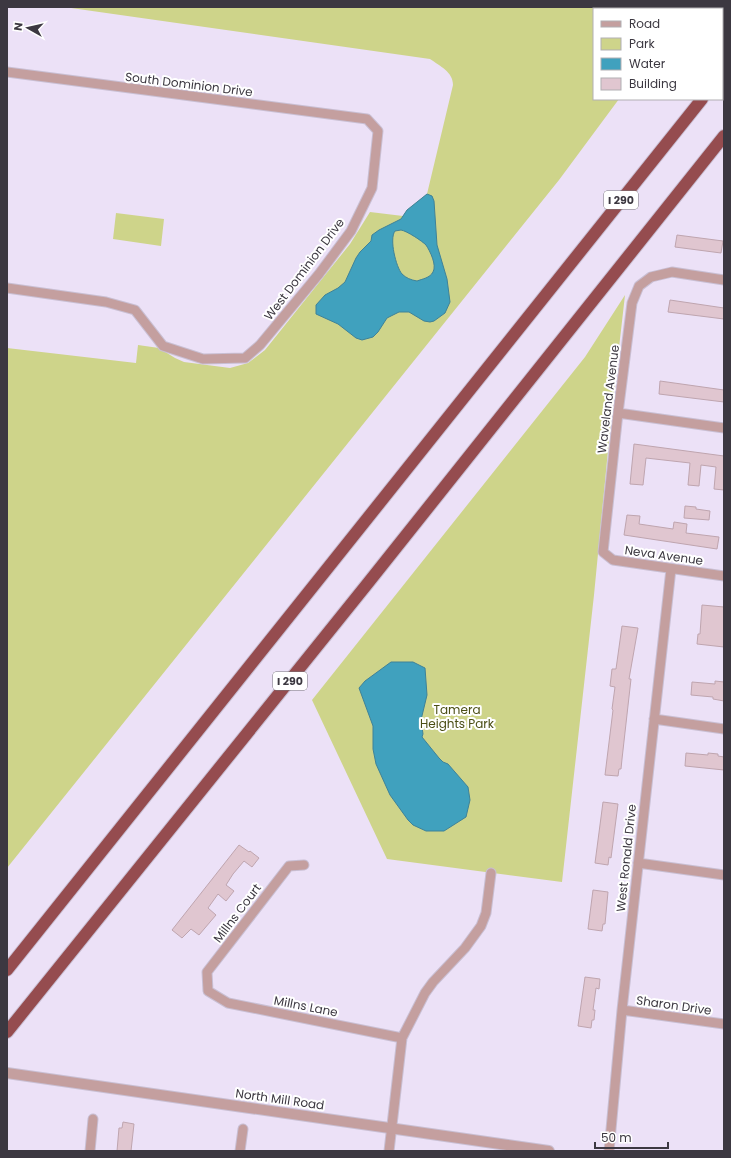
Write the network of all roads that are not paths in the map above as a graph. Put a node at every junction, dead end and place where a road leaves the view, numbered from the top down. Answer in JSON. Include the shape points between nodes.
{"nodes":[{"id":1,"x":7,"y":64,"type":"edge"},
{"id":2,"x":7,"y":68,"type":"edge"},
{"id":3,"x":7,"y":72,"type":"edge"},
{"id":4,"x":701,"y":100,"type":"edge"},
{"id":5,"x":367,"y":119,"type":"joint"},
{"id":6,"x":724,"y":136,"type":"edge"},
{"id":7,"x":724,"y":280,"type":"edge"},
{"id":8,"x":7,"y":288,"type":"edge"},
{"id":9,"x":618,"y":413,"type":"junction"},
{"id":10,"x":724,"y":428,"type":"edge"},
{"id":11,"x":603,"y":552,"type":"joint"},
{"id":12,"x":672,"y":569,"type":"junction"},
{"id":13,"x":724,"y":576,"type":"edge"},
{"id":14,"x":654,"y":719,"type":"junction"},
{"id":15,"x":724,"y":729,"type":"edge"},
{"id":16,"x":638,"y":863,"type":"junction"},
{"id":17,"x":304,"y":865,"type":"dead end"},
{"id":18,"x":491,"y":873,"type":"dead end"},
{"id":19,"x":724,"y":875,"type":"edge"},
{"id":20,"x":7,"y":970,"type":"edge"},
{"id":21,"x":208,"y":991,"type":"joint"},
{"id":22,"x":622,"y":1010,"type":"junction"},
{"id":23,"x":724,"y":1024,"type":"edge"},
{"id":24,"x":7,"y":1032,"type":"edge"},
{"id":25,"x":402,"y":1038,"type":"junction"},
{"id":26,"x":7,"y":1073,"type":"edge"},
{"id":27,"x":93,"y":1119,"type":"dead end"},
{"id":28,"x":392,"y":1128,"type":"junction"},
{"id":29,"x":243,"y":1129,"type":"dead end"},
{"id":30,"x":90,"y":1151,"type":"edge"},
{"id":31,"x":240,"y":1151,"type":"edge"},
{"id":32,"x":389,"y":1151,"type":"edge"},
{"id":33,"x":549,"y":1151,"type":"edge"},
{"id":34,"x":609,"y":1151,"type":"edge"}],
"edges":[{"from":1,"to":2,"type":"street"},
{"from":3,"to":5,"type":"street","name":"South Dominion Drive"},
{"from":4,"to":20,"type":"highway","number":"I 290"},
{"from":5,"to":8,"type":"street","name":"West Dominion Drive","via":[[378,131],[372,188],[351,231],[260,345],[245,358],[203,359],[163,346],[135,310],[106,302]]},
{"from":6,"to":24,"type":"highway","number":"I 290"},
{"from":7,"to":9,"type":"street","name":"Waveland Avenue","via":[[672,272],[651,277],[639,286],[632,303]]},
{"from":9,"to":10,"type":"street"},
{"from":9,"to":11,"type":"street","name":"Waveland Avenue"},
{"from":11,"to":12,"type":"street","name":"Neva Avenue","via":[[613,560]]},
{"from":12,"to":13,"type":"street","name":"Neva Avenue"},
{"from":12,"to":14,"type":"street","name":"West Ronald Drive"},
{"from":14,"to":15,"type":"street"},
{"from":14,"to":16,"type":"street","name":"West Ronald Drive"},
{"from":16,"to":19,"type":"street"},
{"from":16,"to":22,"type":"street","name":"West Ronald Drive"},
{"from":17,"to":21,"type":"street","name":"Millns Court","via":[[289,866],[207,972]]},
{"from":18,"to":25,"type":"street","via":[[486,913],[481,926],[425,993]]},
{"from":21,"to":25,"type":"street","name":"Millns Lane","via":[[228,1003]]},
{"from":22,"to":23,"type":"street","name":"Sharon Drive"},
{"from":22,"to":34,"type":"street","name":"West Ronald Drive"},
{"from":25,"to":28,"type":"street"},
{"from":26,"to":28,"type":"street","name":"North Mill Road"},
{"from":27,"to":30,"type":"street"},
{"from":28,"to":32,"type":"street"},
{"from":28,"to":33,"type":"street","name":"North Mill Road"},
{"from":29,"to":31,"type":"street"}]}
